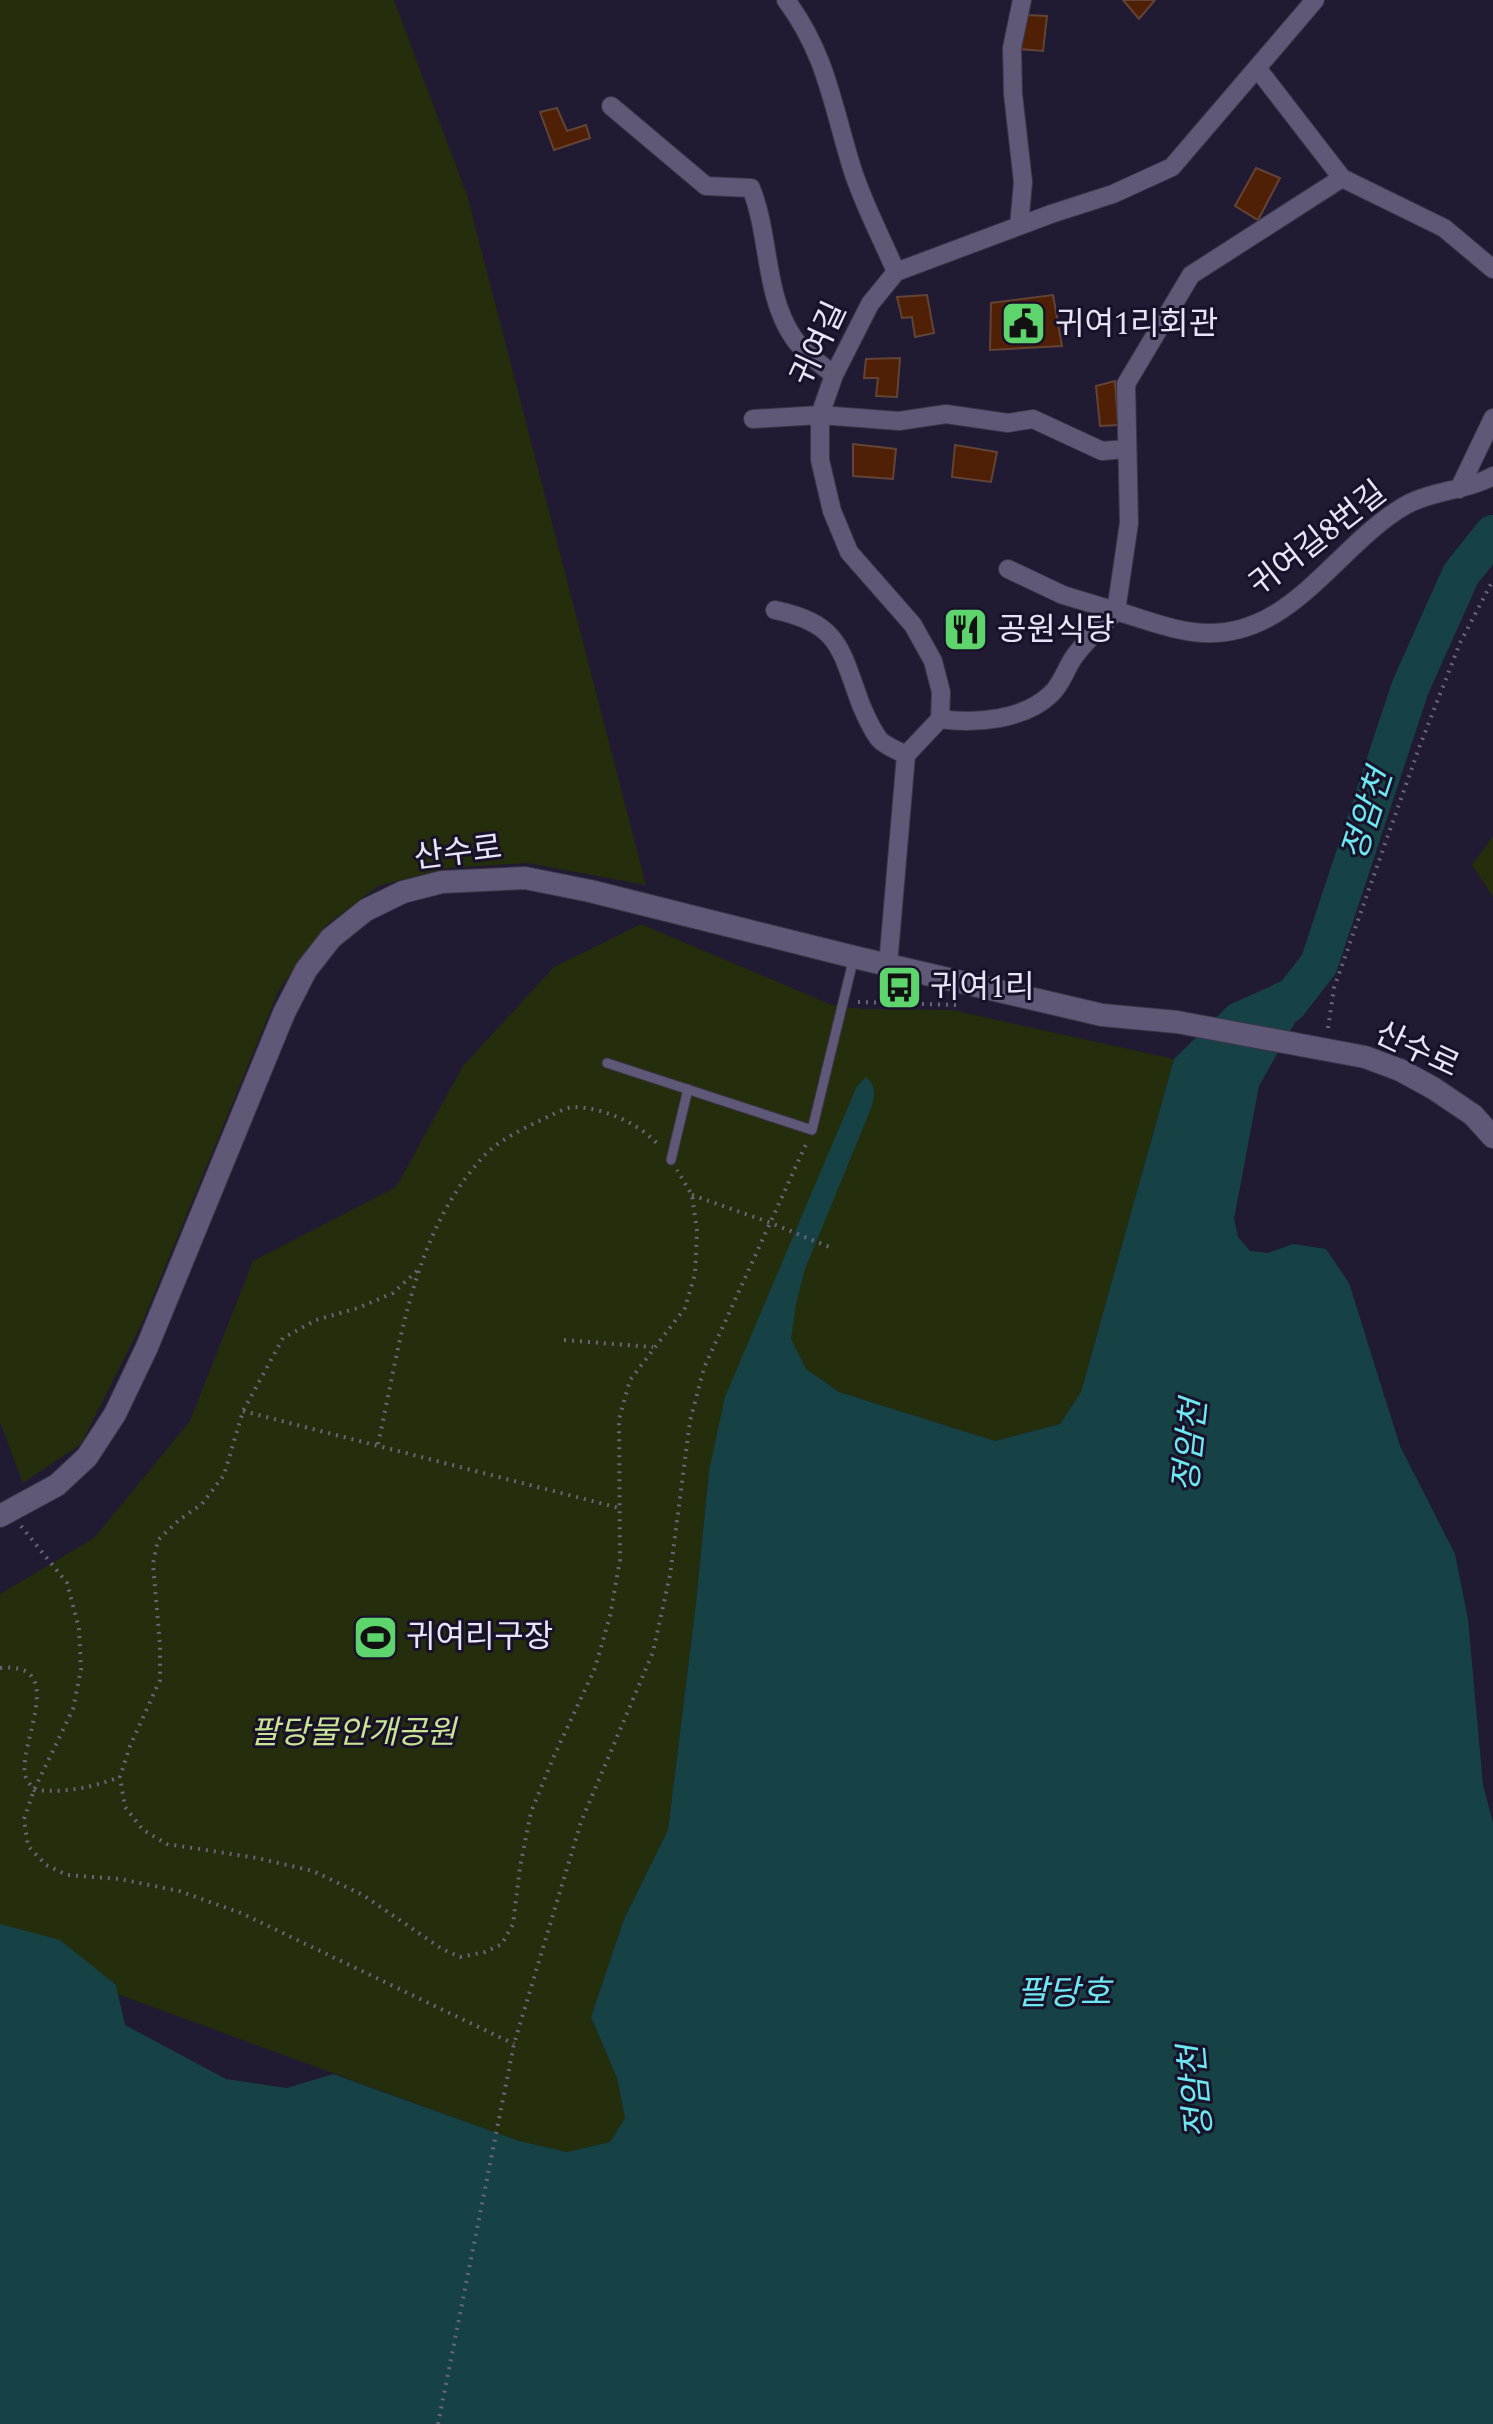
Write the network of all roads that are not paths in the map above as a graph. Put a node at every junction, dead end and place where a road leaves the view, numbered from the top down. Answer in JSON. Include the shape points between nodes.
{"nodes":[{"id":1,"x":786,"y":0,"type":"edge"},
{"id":2,"x":1022,"y":0,"type":"edge"},
{"id":3,"x":1315,"y":0,"type":"edge"},
{"id":4,"x":1257,"y":68,"type":"junction"},
{"id":5,"x":611,"y":106,"type":"dead end"},
{"id":6,"x":1342,"y":178,"type":"junction"},
{"id":7,"x":1019,"y":226,"type":"junction"},
{"id":8,"x":1493,"y":269,"type":"edge"},
{"id":9,"x":896,"y":272,"type":"junction"},
{"id":10,"x":834,"y":375,"type":"junction"},
{"id":11,"x":820,"y":415,"type":"junction"},
{"id":12,"x":1493,"y":418,"type":"edge"},
{"id":13,"x":753,"y":419,"type":"dead end"},
{"id":14,"x":1125,"y":449,"type":"junction"},
{"id":15,"x":1493,"y":476,"type":"edge"},
{"id":16,"x":1459,"y":489,"type":"junction"},
{"id":17,"x":1008,"y":569,"type":"dead end"},
{"id":18,"x":775,"y":610,"type":"dead end"},
{"id":19,"x":1116,"y":611,"type":"junction"},
{"id":20,"x":940,"y":719,"type":"junction"},
{"id":21,"x":906,"y":755,"type":"junction"},
{"id":22,"x":854,"y":957,"type":"junction"},
{"id":23,"x":888,"y":965,"type":"junction"},
{"id":24,"x":607,"y":1063,"type":"dead end"},
{"id":25,"x":688,"y":1089,"type":"junction"},
{"id":26,"x":1493,"y":1137,"type":"edge"},
{"id":27,"x":671,"y":1160,"type":"road end"},
{"id":28,"x":5,"y":1514,"type":"edge"}],
"edges":[{"from":1,"to":9,"type":"street","via":[[813,40],[851,166]]},
{"from":2,"to":7,"type":"street","via":[[1012,48],[1023,182]]},
{"from":3,"to":4,"type":"street"},
{"from":4,"to":6,"type":"street"},
{"from":4,"to":7,"type":"street","via":[[1172,167]]},
{"from":5,"to":10,"type":"street","via":[[706,186],[751,188],[778,307],[793,337]]},
{"from":6,"to":8,"type":"street","via":[[1444,228]]},
{"from":6,"to":14,"type":"street","via":[[1191,275],[1126,384]]},
{"from":7,"to":9,"type":"street"},
{"from":9,"to":10,"type":"street","name":"귀여길","via":[[870,304]]},
{"from":10,"to":11,"type":"street","name":"귀여길"},
{"from":11,"to":13,"type":"street"},
{"from":11,"to":14,"type":"street","via":[[899,421],[946,414],[1008,423],[1033,419],[1102,451]]},
{"from":11,"to":20,"type":"street","name":"귀여길","via":[[820,460],[832,511],[849,552],[913,625],[933,661],[941,692]]},
{"from":12,"to":16,"type":"street"},
{"from":14,"to":19,"type":"street","via":[[1129,523]]},
{"from":15,"to":16,"type":"street","name":"귀여길8번길"},
{"from":16,"to":19,"type":"street","name":"귀여길8번길","via":[[1407,505],[1290,605],[1261,623],[1193,632]]},
{"from":17,"to":19,"type":"street","name":"귀여길8번길","via":[[1063,595]]},
{"from":18,"to":21,"type":"street","via":[[804,616],[827,630],[880,741]]},
{"from":19,"to":20,"type":"street","via":[[1075,656],[1054,692],[1036,706],[965,723]]},
{"from":20,"to":21,"type":"street"},
{"from":21,"to":23,"type":"street"},
{"from":22,"to":23,"type":"main road","name":"산수로"},
{"from":22,"to":25,"type":"lane","via":[[812,1130]]},
{"from":22,"to":28,"type":"main road","name":"산수로","via":[[525,878],[442,882],[403,892],[366,910],[331,938],[306,970],[284,1013],[115,1414],[87,1457],[57,1485]]},
{"from":23,"to":26,"type":"main road","name":"산수로","via":[[1102,1015],[1177,1022],[1365,1057],[1400,1070],[1473,1115]]},
{"from":24,"to":25,"type":"lane"},
{"from":25,"to":27,"type":"lane"}]}
